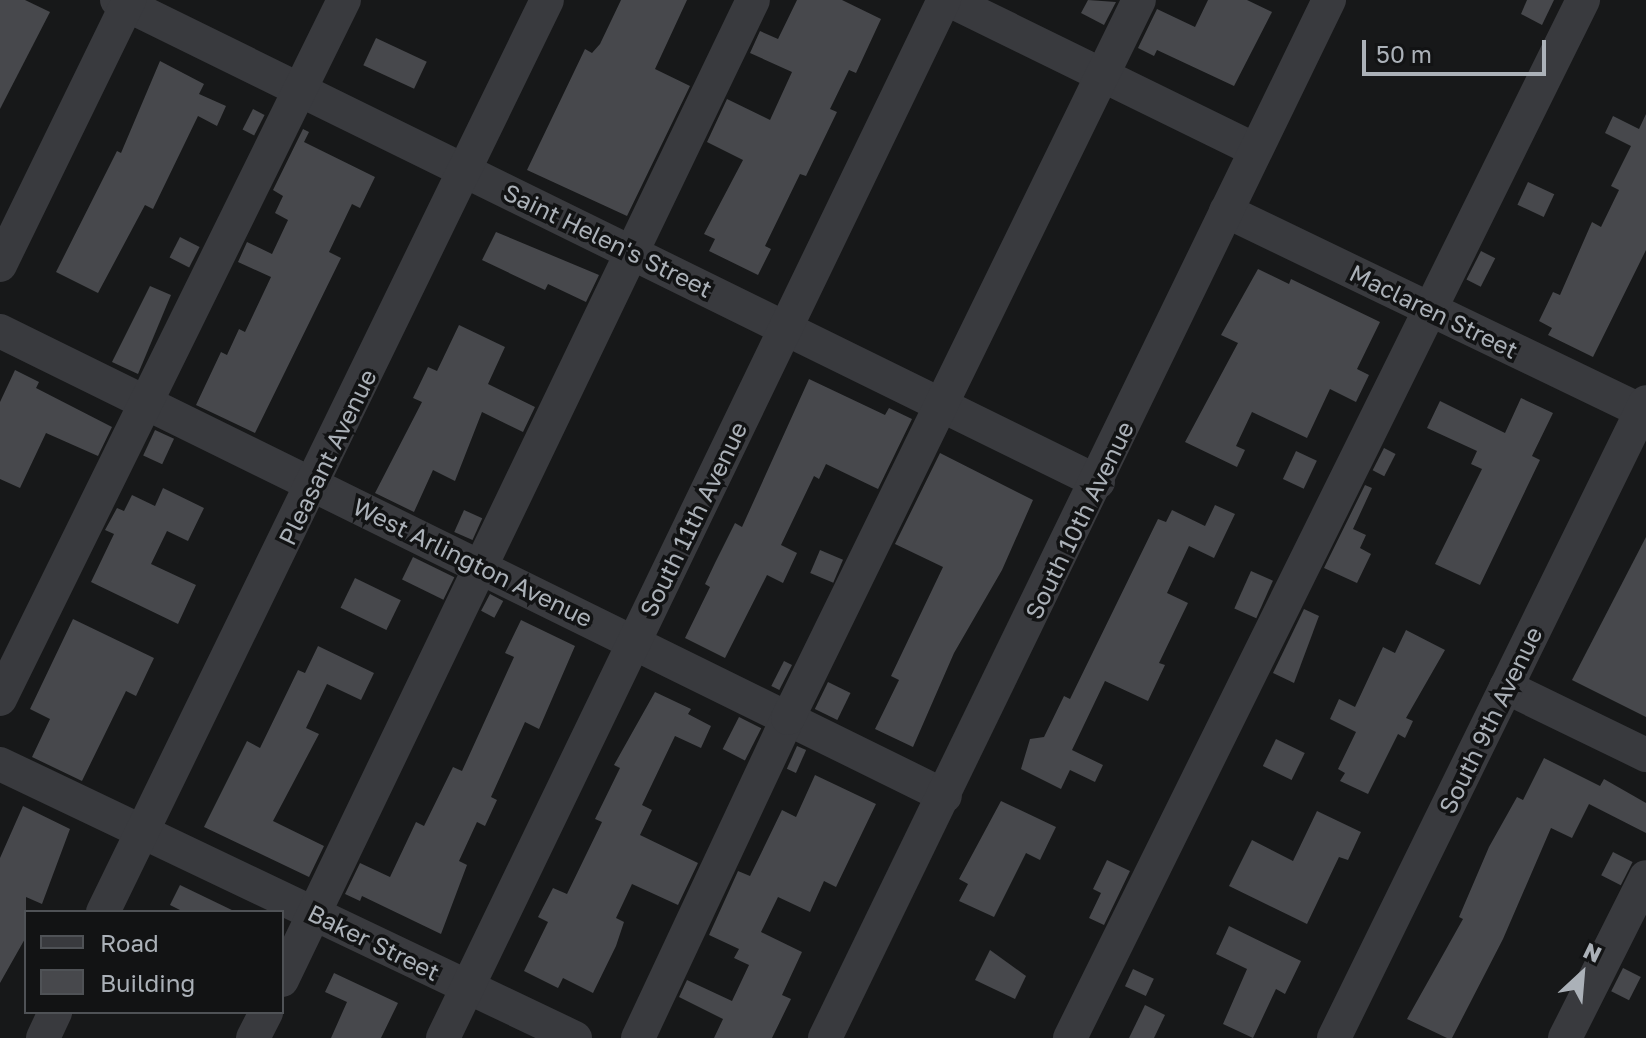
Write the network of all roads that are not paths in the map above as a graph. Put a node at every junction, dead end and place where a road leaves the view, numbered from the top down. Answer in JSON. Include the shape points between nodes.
{"nodes":[{"id":1,"x":344,"y":0,"type":"edge"},
{"id":2,"x":547,"y":0,"type":"edge"},
{"id":3,"x":753,"y":0,"type":"edge"},
{"id":4,"x":946,"y":0,"type":"edge"},
{"id":5,"x":1139,"y":0,"type":"edge"},
{"id":6,"x":1329,"y":0,"type":"edge"},
{"id":7,"x":1583,"y":0,"type":"edge"},
{"id":8,"x":124,"y":2,"type":"edge"},
{"id":9,"x":1101,"y":75,"type":"junction"},
{"id":10,"x":299,"y":89,"type":"junction"},
{"id":11,"x":1255,"y":150,"type":"junction"},
{"id":12,"x":465,"y":170,"type":"junction"},
{"id":13,"x":1226,"y":211,"type":"junction"},
{"id":14,"x":633,"y":252,"type":"junction"},
{"id":15,"x":0,"y":265,"type":"edge"},
{"id":16,"x":1430,"y":310,"type":"junction"},
{"id":17,"x":786,"y":326,"type":"junction"},
{"id":18,"x":0,"y":331,"type":"edge"},
{"id":19,"x":147,"y":403,"type":"junction"},
{"id":20,"x":942,"y":404,"type":"junction"},
{"id":21,"x":1644,"y":406,"type":"edge"},
{"id":22,"x":1098,"y":482,"type":"junction"},
{"id":23,"x":315,"y":485,"type":"junction"},
{"id":24,"x":481,"y":566,"type":"junction"},
{"id":25,"x":634,"y":641,"type":"junction"},
{"id":26,"x":1506,"y":687,"type":"junction"},
{"id":27,"x":0,"y":699,"type":"edge"},
{"id":28,"x":788,"y":718,"type":"junction"},
{"id":29,"x":1646,"y":755,"type":"edge"},
{"id":30,"x":0,"y":764,"type":"edge"},
{"id":31,"x":945,"y":796,"type":"junction"},
{"id":32,"x":142,"y":832,"type":"junction"},
{"id":33,"x":1646,"y":877,"type":"edge"},
{"id":34,"x":104,"y":910,"type":"edge"},
{"id":35,"x":315,"y":914,"type":"junction"},
{"id":36,"x":284,"y":976,"type":"edge"},
{"id":37,"x":467,"y":987,"type":"junction"},
{"id":38,"x":54,"y":1014,"type":"edge"},
{"id":39,"x":265,"y":1014,"type":"edge"},
{"id":40,"x":43,"y":1038,"type":"edge"},
{"id":41,"x":253,"y":1038,"type":"edge"},
{"id":42,"x":443,"y":1038,"type":"edge"},
{"id":43,"x":575,"y":1038,"type":"edge"},
{"id":44,"x":638,"y":1038,"type":"edge"},
{"id":45,"x":825,"y":1038,"type":"edge"},
{"id":46,"x":1070,"y":1038,"type":"edge"},
{"id":47,"x":1334,"y":1038,"type":"edge"},
{"id":48,"x":1565,"y":1038,"type":"edge"}],
"edges":[{"from":1,"to":10,"type":"street"},
{"from":2,"to":12,"type":"street","name":"Pleasant Avenue"},
{"from":3,"to":14,"type":"street"},
{"from":4,"to":9,"type":"street"},
{"from":4,"to":17,"type":"street","name":"South 11th Avenue"},
{"from":5,"to":9,"type":"street"},
{"from":6,"to":11,"type":"street","name":"South 10th Avenue"},
{"from":7,"to":16,"type":"street"},
{"from":8,"to":10,"type":"street","name":"Saint Helen's Street"},
{"from":8,"to":15,"type":"street"},
{"from":9,"to":11,"type":"street"},
{"from":9,"to":20,"type":"street"},
{"from":10,"to":12,"type":"street","name":"Saint Helen's Street"},
{"from":10,"to":19,"type":"street"},
{"from":11,"to":13,"type":"street","name":"South 10th Avenue"},
{"from":12,"to":14,"type":"street","name":"Saint Helen's Street"},
{"from":12,"to":23,"type":"street","name":"Pleasant Avenue"},
{"from":13,"to":16,"type":"street","name":"Maclaren Street"},
{"from":13,"to":22,"type":"street","name":"South 10th Avenue"},
{"from":14,"to":17,"type":"street","name":"Saint Helen's Street"},
{"from":14,"to":24,"type":"street"},
{"from":16,"to":21,"type":"street","name":"Maclaren Street"},
{"from":16,"to":46,"type":"street"},
{"from":17,"to":20,"type":"street","name":"Saint Helen's Street"},
{"from":17,"to":25,"type":"street","name":"South 11th Avenue"},
{"from":18,"to":19,"type":"street","name":"West Arlington Avenue"},
{"from":19,"to":23,"type":"street","name":"West Arlington Avenue"},
{"from":19,"to":27,"type":"street"},
{"from":20,"to":22,"type":"street","name":"Saint Helen's Street"},
{"from":20,"to":28,"type":"street"},
{"from":21,"to":26,"type":"street","name":"South 9th Avenue"},
{"from":22,"to":31,"type":"street","name":"South 10th Avenue"},
{"from":23,"to":24,"type":"street","name":"West Arlington Avenue"},
{"from":23,"to":32,"type":"street","name":"Pleasant Avenue"},
{"from":24,"to":25,"type":"street","name":"West Arlington Avenue"},
{"from":24,"to":35,"type":"street"},
{"from":25,"to":28,"type":"street","name":"West Arlington Avenue"},
{"from":25,"to":37,"type":"street","name":"South 11th Avenue"},
{"from":26,"to":29,"type":"street"},
{"from":26,"to":47,"type":"street","name":"South 9th Avenue"},
{"from":28,"to":31,"type":"street","name":"West Arlington Avenue"},
{"from":28,"to":44,"type":"street"},
{"from":30,"to":32,"type":"street","name":"Baker Street"},
{"from":31,"to":45,"type":"street","name":"South 10th Avenue"},
{"from":32,"to":34,"type":"street","name":"Pleasant Avenue"},
{"from":32,"to":35,"type":"street","name":"Baker Street"},
{"from":33,"to":48,"type":"street"},
{"from":35,"to":36,"type":"street"},
{"from":35,"to":37,"type":"street","name":"Baker Street"},
{"from":37,"to":42,"type":"street","name":"South 11th Avenue"},
{"from":37,"to":43,"type":"street","name":"Baker Street"},
{"from":38,"to":40,"type":"street"},
{"from":39,"to":41,"type":"street"}]}
